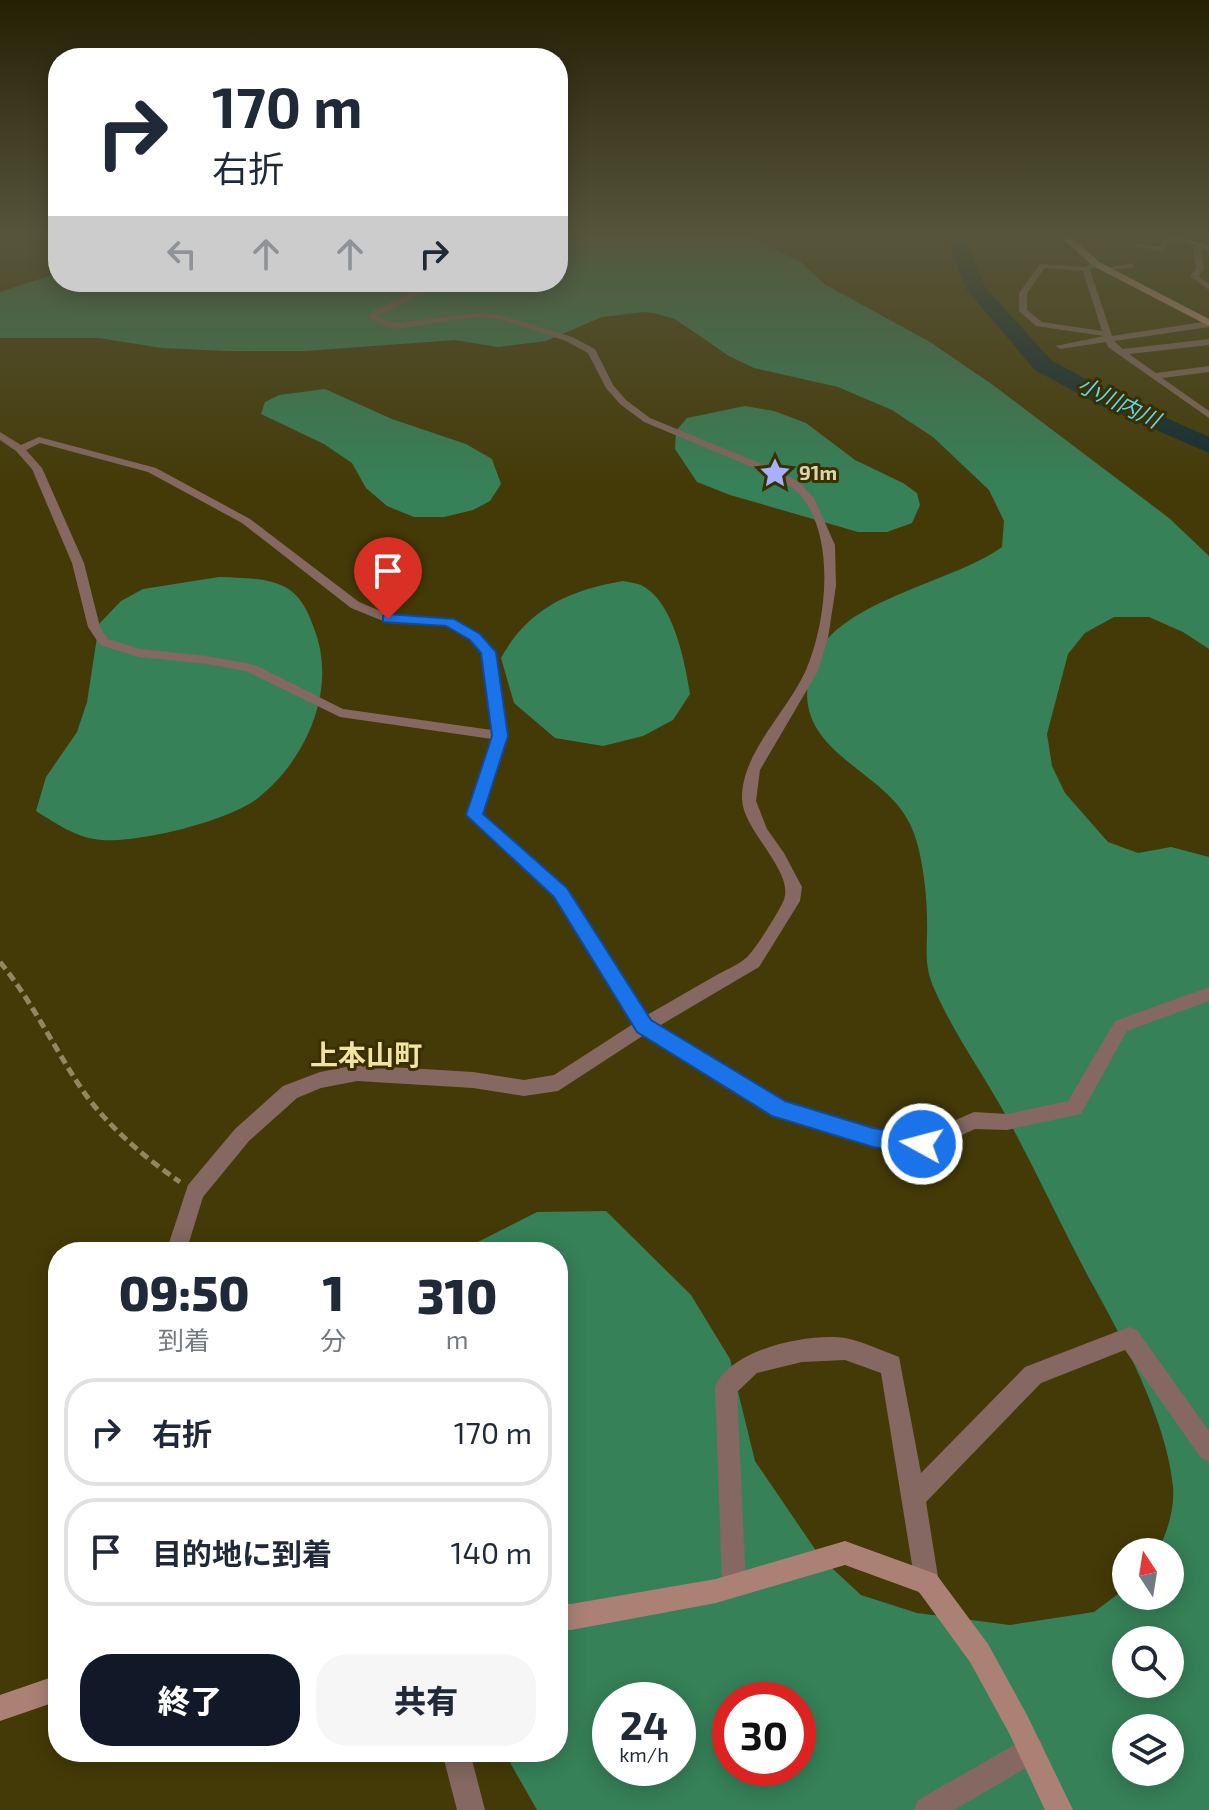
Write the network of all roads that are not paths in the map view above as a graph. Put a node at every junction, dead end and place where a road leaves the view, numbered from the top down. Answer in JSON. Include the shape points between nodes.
{"nodes":[{"id":1,"x":376,"y":319,"type":"edge"},
{"id":2,"x":443,"y":319,"type":"edge"},
{"id":3,"x":509,"y":319,"type":"edge"},
{"id":4,"x":1033,"y":319,"type":"edge"},
{"id":5,"x":1105,"y":319,"type":"edge"},
{"id":6,"x":1209,"y":324,"type":"edge"},
{"id":7,"x":1108,"y":336,"type":"junction"},
{"id":8,"x":1209,"y":342,"type":"edge"},
{"id":9,"x":1060,"y":346,"type":"dead end"},
{"id":10,"x":1121,"y":352,"type":"junction"},
{"id":11,"x":1209,"y":369,"type":"edge"},
{"id":12,"x":1153,"y":376,"type":"junction"},
{"id":13,"x":1209,"y":398,"type":"edge"},
{"id":14,"x":1190,"y":401,"type":"junction"},
{"id":15,"x":1209,"y":415,"type":"edge"},
{"id":16,"x":0,"y":435,"type":"edge"},
{"id":17,"x":20,"y":449,"type":"junction"},
{"id":18,"x":500,"y":736,"type":"junction"},
{"id":19,"x":1209,"y":994,"type":"edge"},
{"id":20,"x":644,"y":1026,"type":"junction"},
{"id":21,"x":179,"y":1242,"type":"edge"},
{"id":22,"x":1209,"y":1450,"type":"edge"},
{"id":23,"x":913,"y":1498,"type":"junction"},
{"id":24,"x":927,"y":1583,"type":"junction"},
{"id":25,"x":734,"y":1585,"type":"junction"},
{"id":26,"x":568,"y":1617,"type":"edge"},
{"id":27,"x":48,"y":1691,"type":"edge"},
{"id":28,"x":0,"y":1708,"type":"edge"},
{"id":29,"x":1030,"y":1750,"type":"junction"},
{"id":30,"x":459,"y":1762,"type":"edge"},
{"id":31,"x":471,"y":1810,"type":"edge"},
{"id":32,"x":928,"y":1810,"type":"edge"},
{"id":33,"x":1059,"y":1810,"type":"edge"}],
"edges":[{"from":1,"to":2,"type":"street","via":[[394,326]]},
{"from":3,"to":20,"type":"street","via":[[592,351],[609,386],[647,420],[795,484],[810,500],[829,545],[830,586],[812,671],[753,770],[749,801],[760,831],[794,887],[792,901],[753,962]]},
{"from":4,"to":7,"type":"street"},
{"from":5,"to":7,"type":"street"},
{"from":6,"to":7,"type":"street"},
{"from":7,"to":9,"type":"street"},
{"from":7,"to":10,"type":"street"},
{"from":8,"to":10,"type":"street"},
{"from":10,"to":12,"type":"street"},
{"from":11,"to":12,"type":"street"},
{"from":12,"to":14,"type":"street"},
{"from":13,"to":14,"type":"street"},
{"from":14,"to":15,"type":"street"},
{"from":16,"to":17,"type":"street"},
{"from":17,"to":18,"type":"street","via":[[39,440],[152,470],[246,521],[355,605],[388,619],[449,622],[462,628],[488,652]]},
{"from":17,"to":18,"type":"street","via":[[43,481],[78,563],[94,627],[104,642],[139,653],[250,668],[340,713]]},
{"from":18,"to":20,"type":"street","via":[[474,815],[560,892]]},
{"from":19,"to":20,"type":"street","via":[[1121,1026],[1074,1108],[1007,1122],[974,1120],[922,1144],[873,1137],[780,1109]]},
{"from":20,"to":21,"type":"street","via":[[558,1083],[524,1088],[357,1073],[290,1092],[252,1126],[195,1192]]},
{"from":22,"to":23,"type":"street","via":[[1129,1338],[1033,1375]]},
{"from":23,"to":24,"type":"street"},
{"from":23,"to":25,"type":"street","via":[[891,1365],[845,1349],[802,1351],[751,1364],[726,1387]]},
{"from":24,"to":25,"type":"street","via":[[845,1553]]},
{"from":24,"to":29,"type":"street","via":[[979,1653]]},
{"from":25,"to":26,"type":"street"},
{"from":27,"to":28,"type":"street"},
{"from":29,"to":32,"type":"street"},
{"from":29,"to":33,"type":"street"},
{"from":30,"to":31,"type":"street"}]}
